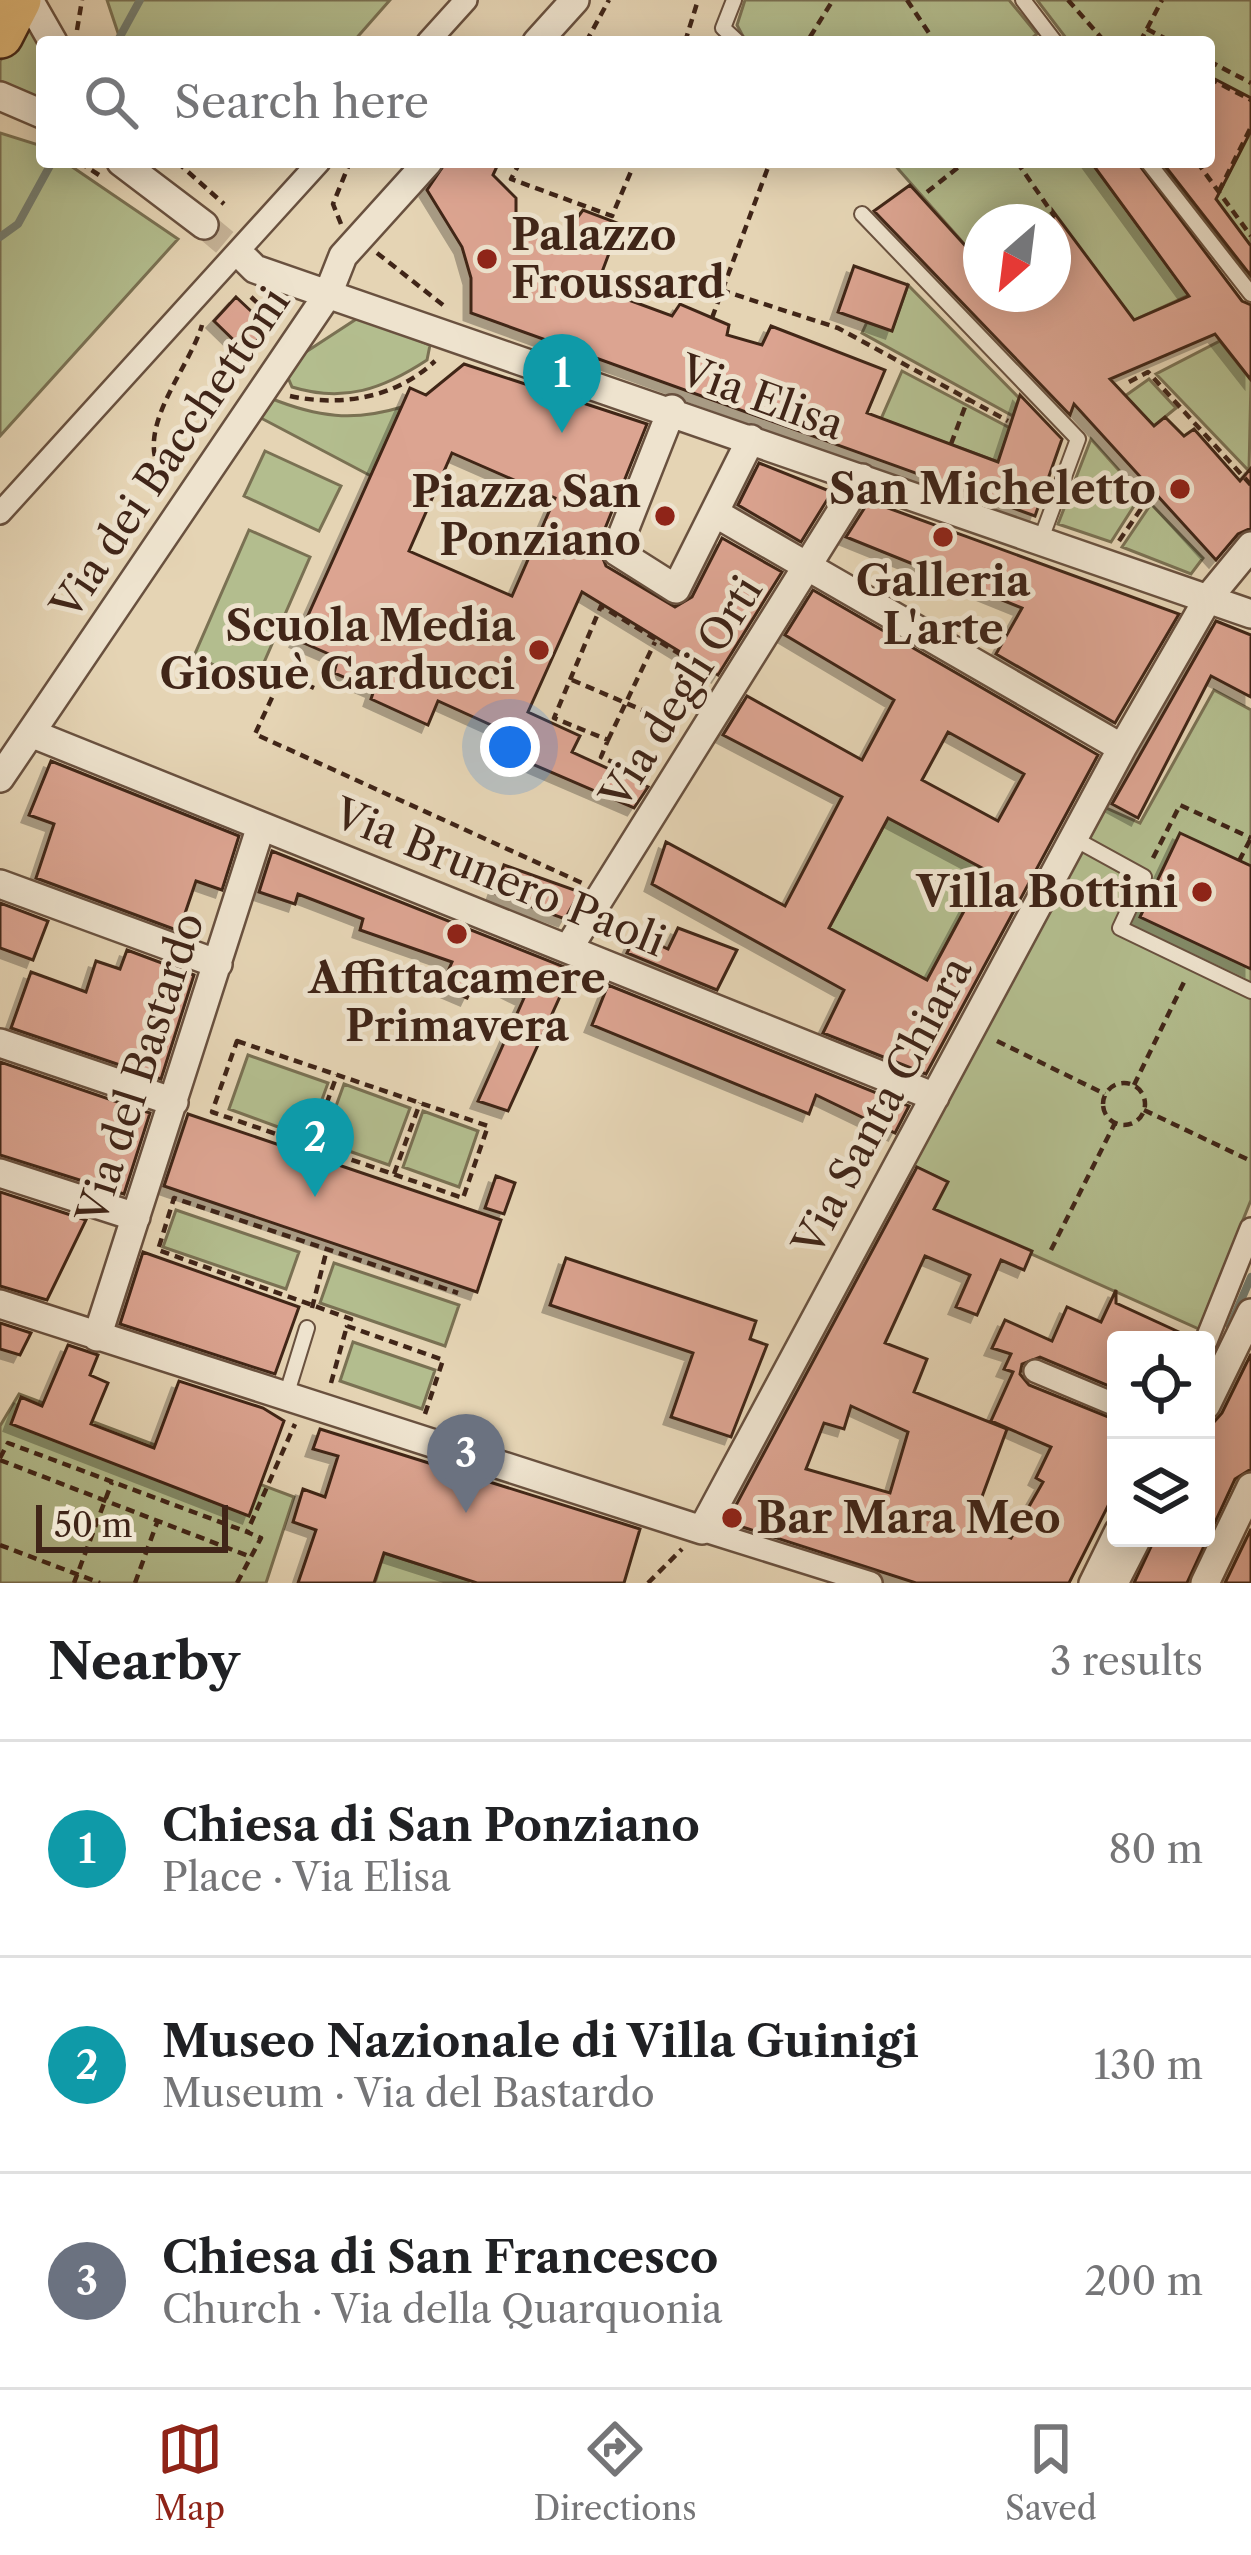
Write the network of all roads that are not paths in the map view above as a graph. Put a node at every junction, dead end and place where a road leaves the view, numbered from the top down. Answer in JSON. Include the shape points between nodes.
{"nodes":[{"id":1,"x":19,"y":0,"type":"edge"},
{"id":2,"x":29,"y":0,"type":"edge"},
{"id":3,"x":466,"y":0,"type":"edge"},
{"id":4,"x":575,"y":0,"type":"edge"},
{"id":5,"x":734,"y":0,"type":"edge"},
{"id":6,"x":1023,"y":0,"type":"edge"},
{"id":7,"x":0,"y":35,"type":"edge"},
{"id":8,"x":50,"y":36,"type":"edge"},
{"id":9,"x":433,"y":36,"type":"edge"},
{"id":10,"x":542,"y":36,"type":"edge"},
{"id":11,"x":732,"y":36,"type":"edge"},
{"id":12,"x":1050,"y":36,"type":"edge"},
{"id":13,"x":0,"y":96,"type":"edge"},
{"id":14,"x":36,"y":111,"type":"edge"},
{"id":15,"x":130,"y":168,"type":"edge"},
{"id":16,"x":146,"y":168,"type":"edge"},
{"id":17,"x":314,"y":168,"type":"edge"},
{"id":18,"x":423,"y":168,"type":"edge"},
{"id":19,"x":1153,"y":168,"type":"edge"},
{"id":20,"x":162,"y":190,"type":"junction"},
{"id":21,"x":214,"y":214,"type":"tunnel mouth"},
{"id":22,"x":862,"y":214,"type":"dead end"},
{"id":23,"x":246,"y":260,"type":"tunnel mouth"},
{"id":24,"x":328,"y":294,"type":"junction"},
{"id":25,"x":1251,"y":294,"type":"edge"},
{"id":26,"x":672,"y":409,"type":"junction"},
{"id":27,"x":751,"y":439,"type":"junction"},
{"id":28,"x":862,"y":478,"type":"junction"},
{"id":29,"x":0,"y":513,"type":"edge"},
{"id":30,"x":715,"y":514,"type":"junction"},
{"id":31,"x":1041,"y":539,"type":"junction"},
{"id":32,"x":1251,"y":546,"type":"edge"},
{"id":33,"x":809,"y":568,"type":"junction"},
{"id":34,"x":1209,"y":597,"type":"junction"},
{"id":35,"x":1251,"y":614,"type":"edge"},
{"id":36,"x":33,"y":734,"type":"junction"},
{"id":37,"x":1122,"y":748,"type":"junction"},
{"id":38,"x":0,"y":778,"type":"edge"},
{"id":39,"x":261,"y":826,"type":"junction"},
{"id":40,"x":1073,"y":838,"type":"junction"},
{"id":41,"x":0,"y":884,"type":"edge"},
{"id":42,"x":568,"y":949,"type":"junction"},
{"id":43,"x":218,"y":964,"type":"junction"},
{"id":44,"x":1251,"y":991,"type":"edge"},
{"id":45,"x":0,"y":1043,"type":"edge"},
{"id":46,"x":935,"y":1097,"type":"junction"},
{"id":47,"x":174,"y":1102,"type":"junction"},
{"id":48,"x":0,"y":1174,"type":"edge"},
{"id":49,"x":136,"y":1217,"type":"junction"},
{"id":50,"x":1251,"y":1229,"type":"edge"},
{"id":51,"x":0,"y":1304,"type":"edge"},
{"id":52,"x":1251,"y":1313,"type":"edge"},
{"id":53,"x":307,"y":1328,"type":"road end"},
{"id":54,"x":1210,"y":1331,"type":"edge"},
{"id":55,"x":97,"y":1337,"type":"junction"},
{"id":56,"x":1034,"y":1371,"type":"dead end"},
{"id":57,"x":1215,"y":1387,"type":"edge"},
{"id":58,"x":295,"y":1399,"type":"junction"},
{"id":59,"x":1107,"y":1401,"type":"edge"},
{"id":60,"x":1251,"y":1487,"type":"edge"},
{"id":61,"x":702,"y":1530,"type":"junction"},
{"id":62,"x":1108,"y":1547,"type":"edge"},
{"id":63,"x":1132,"y":1547,"type":"edge"},
{"id":64,"x":871,"y":1583,"type":"edge"},
{"id":65,"x":1090,"y":1583,"type":"edge"},
{"id":66,"x":1114,"y":1583,"type":"edge"},
{"id":67,"x":1204,"y":1583,"type":"edge"}],
"edges":[{"from":1,"to":7,"type":"main road"},
{"from":2,"to":8,"type":"street"},
{"from":3,"to":9,"type":"street"},
{"from":4,"to":10,"type":"street"},
{"from":5,"to":11,"type":"lane","via":[[723,28]]},
{"from":6,"to":12,"type":"lane"},
{"from":13,"to":14,"type":"street"},
{"from":15,"to":20,"type":"street"},
{"from":16,"to":20,"type":"street"},
{"from":17,"to":29,"type":"street"},
{"from":18,"to":24,"type":"street","name":"Via dei Bacchettoni","via":[[343,256]]},
{"from":19,"to":25,"type":"lane"},
{"from":20,"to":21,"type":"street"},
{"from":22,"to":31,"type":"lane","via":[[1078,439]]},
{"from":23,"to":24,"type":"street","name":"Via Elisa"},
{"from":24,"to":26,"type":"street","name":"Via Elisa","via":[[457,326]]},
{"from":24,"to":36,"type":"street","name":"Via dei Bacchettoni"},
{"from":26,"to":27,"type":"street","name":"Via Elisa"},
{"from":26,"to":30,"type":"street","via":[[616,551],[676,589]]},
{"from":27,"to":28,"type":"street","name":"Via Elisa"},
{"from":27,"to":30,"type":"street"},
{"from":28,"to":31,"type":"street","name":"Via Elisa"},
{"from":28,"to":33,"type":"street","name":"Via degli Orti"},
{"from":30,"to":33,"type":"street"},
{"from":31,"to":34,"type":"street","name":"Via Elisa"},
{"from":32,"to":34,"type":"street","name":"Via Santa Chiara"},
{"from":33,"to":37,"type":"street"},
{"from":33,"to":42,"type":"street","name":"Via degli Orti"},
{"from":34,"to":35,"type":"street","name":"Via Elisa"},
{"from":34,"to":37,"type":"street","name":"Via Santa Chiara"},
{"from":36,"to":38,"type":"street","name":"Via dei Bacchettoni"},
{"from":36,"to":39,"type":"street","name":"Via Brunero Paoli"},
{"from":37,"to":40,"type":"street","name":"Via Santa Chiara"},
{"from":39,"to":42,"type":"street","name":"Via Brunero Paoli"},
{"from":39,"to":43,"type":"street","name":"Via del Bastardo"},
{"from":40,"to":44,"type":"lane","via":[[1144,877],[1120,928]]},
{"from":40,"to":46,"type":"street","name":"Via Santa Chiara"},
{"from":41,"to":43,"type":"street"},
{"from":42,"to":46,"type":"street","name":"Via Brunero Paoli"},
{"from":43,"to":47,"type":"street","name":"Via del Bastardo"},
{"from":45,"to":47,"type":"street"},
{"from":46,"to":61,"type":"street","name":"Via Santa Chiara"},
{"from":47,"to":49,"type":"street","name":"Via del Bastardo"},
{"from":48,"to":49,"type":"street"},
{"from":49,"to":55,"type":"street","name":"Via del Bastardo"},
{"from":50,"to":54,"type":"street"},
{"from":51,"to":55,"type":"street"},
{"from":52,"to":57,"type":"street"},
{"from":53,"to":58,"type":"lane"},
{"from":55,"to":58,"type":"street"},
{"from":56,"to":59,"type":"street"},
{"from":58,"to":61,"type":"street"},
{"from":60,"to":67,"type":"street"},
{"from":61,"to":64,"type":"street"},
{"from":62,"to":65,"type":"street"},
{"from":63,"to":66,"type":"street"}]}
